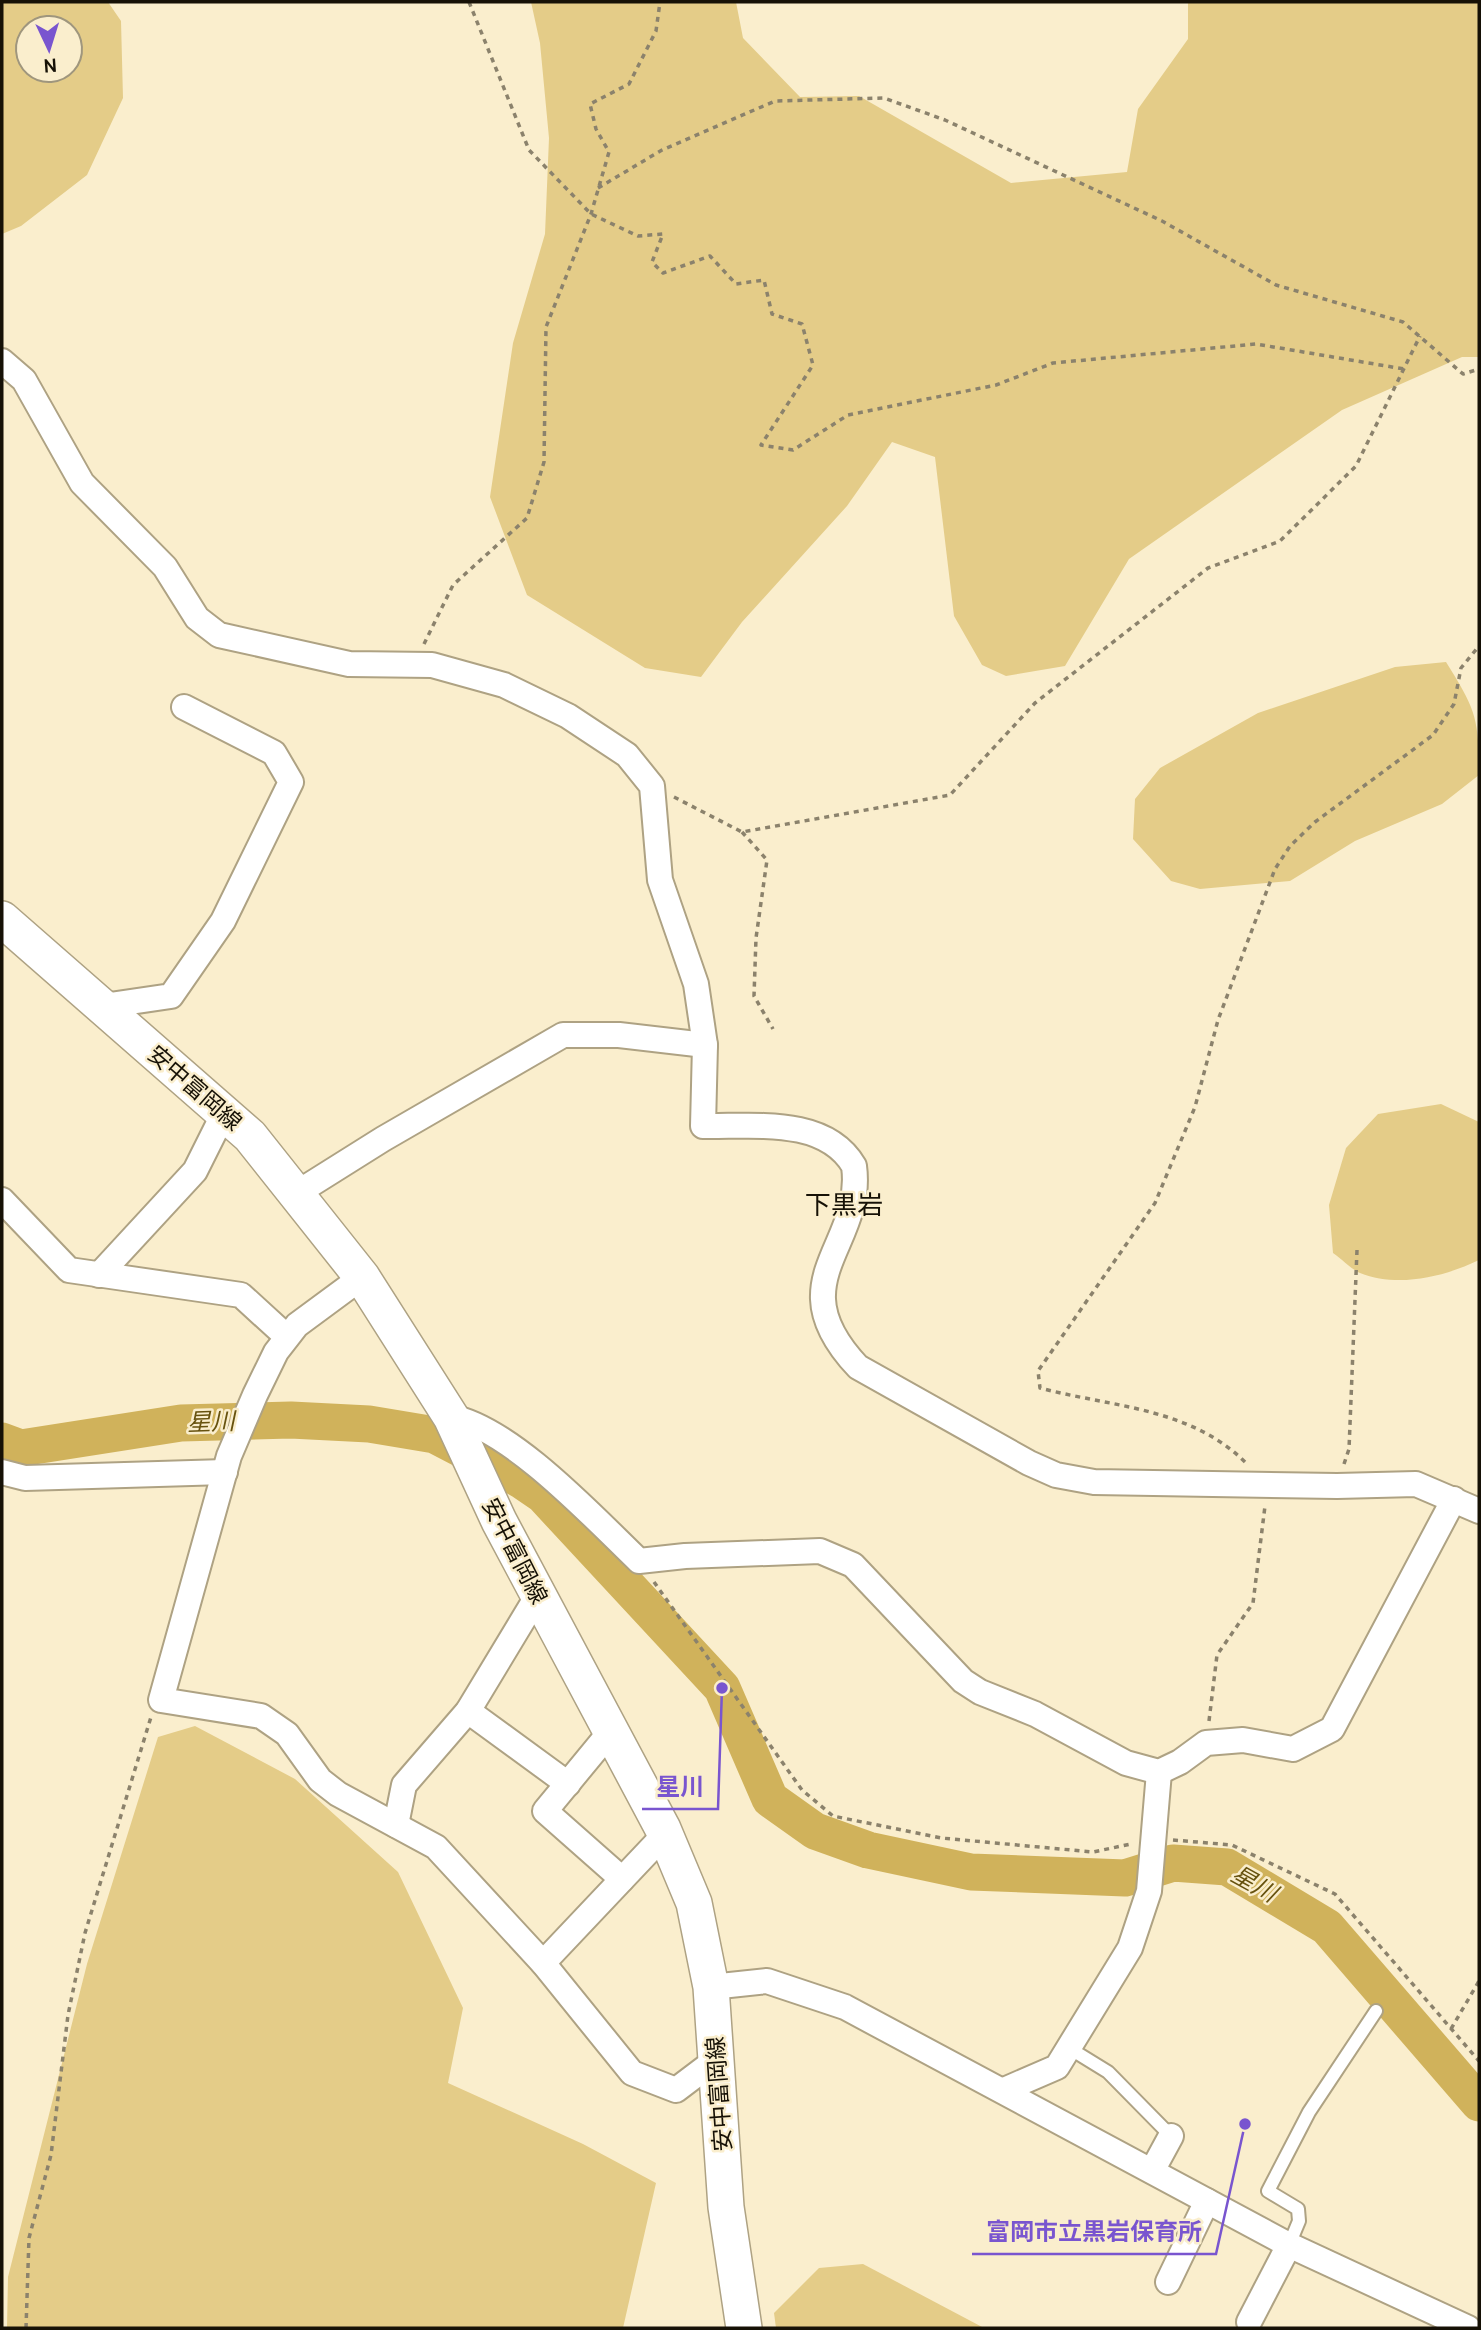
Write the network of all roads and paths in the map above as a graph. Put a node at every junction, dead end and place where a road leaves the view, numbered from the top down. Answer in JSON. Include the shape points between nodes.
{"nodes":[{"id":1,"x":469,"y":2,"type":"edge"},
{"id":2,"x":660,"y":2,"type":"edge"},
{"id":3,"x":598,"y":188,"type":"junction"},
{"id":4,"x":591,"y":214,"type":"junction"},
{"id":5,"x":1420,"y":336,"type":"junction"},
{"id":6,"x":2,"y":361,"type":"edge"},
{"id":7,"x":1404,"y":369,"type":"junction"},
{"id":8,"x":1479,"y":369,"type":"edge"},
{"id":9,"x":1479,"y":646,"type":"edge"},
{"id":10,"x":414,"y":665,"type":"junction"},
{"id":11,"x":184,"y":707,"type":"dead end"},
{"id":12,"x":652,"y":786,"type":"junction"},
{"id":13,"x":743,"y":832,"type":"junction"},
{"id":14,"x":2,"y":919,"type":"edge"},
{"id":15,"x":103,"y":1006,"type":"junction"},
{"id":16,"x":773,"y":1029,"type":"dead end"},
{"id":17,"x":705,"y":1045,"type":"junction"},
{"id":18,"x":224,"y":1113,"type":"junction"},
{"id":19,"x":297,"y":1194,"type":"junction"},
{"id":20,"x":2,"y":1200,"type":"edge"},
{"id":21,"x":1357,"y":1250,"type":"dead end"},
{"id":22,"x":99,"y":1275,"type":"junction"},
{"id":23,"x":362,"y":1277,"type":"junction"},
{"id":24,"x":287,"y":1337,"type":"junction"},
{"id":25,"x":453,"y":1421,"type":"junction"},
{"id":26,"x":227,"y":1464,"type":"junction"},
{"id":27,"x":2,"y":1472,"type":"edge"},
{"id":28,"x":1267,"y":1485,"type":"junction"},
{"id":29,"x":1337,"y":1486,"type":"junction"},
{"id":30,"x":1454,"y":1499,"type":"junction"},
{"id":31,"x":1479,"y":1511,"type":"edge"},
{"id":32,"x":639,"y":1561,"type":"junction"},
{"id":33,"x":538,"y":1595,"type":"junction"},
{"id":34,"x":161,"y":1700,"type":"junction"},
{"id":35,"x":468,"y":1711,"type":"junction"},
{"id":36,"x":611,"y":1731,"type":"junction"},
{"id":37,"x":1206,"y":1743,"type":"junction"},
{"id":38,"x":1159,"y":1772,"type":"junction"},
{"id":39,"x":568,"y":1784,"type":"junction"},
{"id":40,"x":396,"y":1825,"type":"junction"},
{"id":41,"x":665,"y":1834,"type":"junction"},
{"id":42,"x":1151,"y":1845,"type":"junction"},
{"id":43,"x":622,"y":1880,"type":"junction"},
{"id":44,"x":543,"y":1963,"type":"junction"},
{"id":45,"x":1479,"y":1981,"type":"edge"},
{"id":46,"x":711,"y":1987,"type":"junction"},
{"id":47,"x":1376,"y":2011,"type":"dead end"},
{"id":48,"x":1451,"y":2029,"type":"junction"},
{"id":49,"x":1069,"y":2048,"type":"junction"},
{"id":50,"x":717,"y":2059,"type":"junction"},
{"id":51,"x":1479,"y":2061,"type":"edge"},
{"id":52,"x":1004,"y":2090,"type":"junction"},
{"id":53,"x":1171,"y":2136,"type":"joint"},
{"id":54,"x":1152,"y":2171,"type":"junction"},
{"id":55,"x":1207,"y":2201,"type":"junction"},
{"id":56,"x":1289,"y":2245,"type":"junction"},
{"id":57,"x":1168,"y":2282,"type":"dead end"},
{"id":58,"x":1249,"y":2322,"type":"dead end"},
{"id":59,"x":26,"y":2328,"type":"edge"},
{"id":60,"x":744,"y":2328,"type":"edge"},
{"id":61,"x":1468,"y":2328,"type":"edge"}],
"edges":[{"from":1,"to":4,"type":"path","via":[[529,149]]},
{"from":2,"to":3,"type":"path","via":[[656,31],[629,84],[590,104],[596,129],[609,152]]},
{"from":3,"to":4,"type":"path"},
{"from":3,"to":5,"type":"path","via":[[662,150],[775,102],[884,98],[946,120],[1162,221],[1276,285],[1403,322]]},
{"from":4,"to":7,"type":"path","via":[[638,236],[663,234],[652,262],[663,273],[710,256],[736,284],[764,280],[772,314],[802,324],[813,365],[761,445],[793,450],[848,415],[996,385],[1053,363],[1256,344]]},
{"from":4,"to":10,"type":"path","via":[[546,327],[544,462],[527,518],[453,585]]},
{"from":5,"to":7,"type":"path"},
{"from":5,"to":8,"type":"path","via":[[1463,374]]},
{"from":6,"to":10,"type":"street","via":[[24,380],[82,483],[164,567],[197,618],[219,635],[349,664]]},
{"from":7,"to":13,"type":"path","via":[[1356,466],[1280,541],[1209,568],[1035,703],[950,795]]},
{"from":9,"to":28,"type":"path","via":[[1461,668],[1454,704],[1433,735],[1315,822],[1275,869],[1218,1020],[1195,1107],[1169,1174],[1155,1203],[1038,1371],[1040,1388],[1124,1403],[1193,1425],[1234,1451]]},
{"from":10,"to":12,"type":"street","via":[[432,665],[503,685],[568,716],[628,755]]},
{"from":11,"to":15,"type":"street","via":[[274,753],[291,782],[223,921],[171,996]]},
{"from":12,"to":13,"type":"path"},
{"from":12,"to":17,"type":"street","via":[[660,880],[696,984]]},
{"from":13,"to":16,"type":"path","via":[[767,860],[756,938],[754,996]]},
{"from":14,"to":15,"type":"main road","name":"安中富岡線"},
{"from":15,"to":18,"type":"main road","name":"安中富岡線"},
{"from":17,"to":19,"type":"street","via":[[619,1035],[563,1035]]},
{"from":17,"to":28,"type":"street","via":[[703,1126],[801,1130],[823,1136],[853,1166],[852,1201],[821,1283],[838,1346],[858,1367],[1056,1475],[1094,1482]]},
{"from":18,"to":19,"type":"main road","name":"安中富岡線","via":[[250,1136]]},
{"from":18,"to":22,"type":"street","via":[[195,1171]]},
{"from":19,"to":23,"type":"main road","name":"安中富岡線"},
{"from":20,"to":22,"type":"street","via":[[69,1270]]},
{"from":21,"to":29,"type":"path","via":[[1349,1449]]},
{"from":22,"to":24,"type":"street","via":[[241,1295]]},
{"from":23,"to":24,"type":"street"},
{"from":23,"to":25,"type":"main road","name":"安中富岡線"},
{"from":24,"to":26,"type":"street","via":[[255,1395]]},
{"from":25,"to":32,"type":"street","via":[[469,1420],[550,1477]]},
{"from":25,"to":33,"type":"main road","name":"安中富岡線"},
{"from":26,"to":27,"type":"street","via":[[25,1478]]},
{"from":26,"to":34,"type":"street"},
{"from":28,"to":29,"type":"street"},
{"from":28,"to":37,"type":"path","via":[[1253,1603],[1217,1655]]},
{"from":29,"to":30,"type":"street","via":[[1416,1484]]},
{"from":30,"to":31,"type":"street"},
{"from":30,"to":37,"type":"street","via":[[1332,1729],[1293,1749],[1243,1740]]},
{"from":32,"to":38,"type":"street","via":[[820,1551],[853,1565],[963,1681],[1126,1763]]},
{"from":32,"to":42,"type":"path","via":[[802,1790],[833,1816],[941,1838],[1093,1852]]},
{"from":33,"to":35,"type":"street"},
{"from":33,"to":36,"type":"main road","name":"安中富岡線"},
{"from":34,"to":40,"type":"street","via":[[261,1716],[287,1734],[320,1780]]},
{"from":34,"to":59,"type":"path","via":[[146,1726],[85,1933],[61,2056],[51,2155],[29,2238]]},
{"from":35,"to":39,"type":"street"},
{"from":35,"to":40,"type":"street","via":[[404,1785]]},
{"from":36,"to":39,"type":"street"},
{"from":36,"to":41,"type":"main road","name":"安中富岡線"},
{"from":37,"to":38,"type":"street"},
{"from":38,"to":42,"type":"street"},
{"from":39,"to":43,"type":"street","via":[[545,1811]]},
{"from":40,"to":44,"type":"street","via":[[436,1847]]},
{"from":41,"to":43,"type":"street"},
{"from":41,"to":46,"type":"main road","name":"安中富岡線","via":[[694,1903]]},
{"from":42,"to":48,"type":"path","via":[[1232,1845],[1335,1894]]},
{"from":42,"to":49,"type":"street","via":[[1149,1891],[1130,1948]]},
{"from":43,"to":44,"type":"street"},
{"from":44,"to":50,"type":"street","via":[[632,2073],[676,2090]]},
{"from":45,"to":48,"type":"path"},
{"from":46,"to":50,"type":"main road","name":"安中富岡線"},
{"from":46,"to":52,"type":"street","via":[[767,1981],[817,1996]]},
{"from":47,"to":56,"type":"lane","via":[[1309,2112],[1268,2191],[1298,2209]]},
{"from":48,"to":51,"type":"path"},
{"from":49,"to":52,"type":"street","via":[[1058,2067]]},
{"from":49,"to":53,"type":"lane","via":[[1108,2072]]},
{"from":50,"to":60,"type":"main road","name":"安中富岡線","via":[[726,2207]]},
{"from":52,"to":54,"type":"street"},
{"from":53,"to":54,"type":"street"},
{"from":54,"to":55,"type":"street"},
{"from":55,"to":56,"type":"street"},
{"from":55,"to":57,"type":"street"},
{"from":56,"to":58,"type":"street"},
{"from":56,"to":61,"type":"street"}]}
